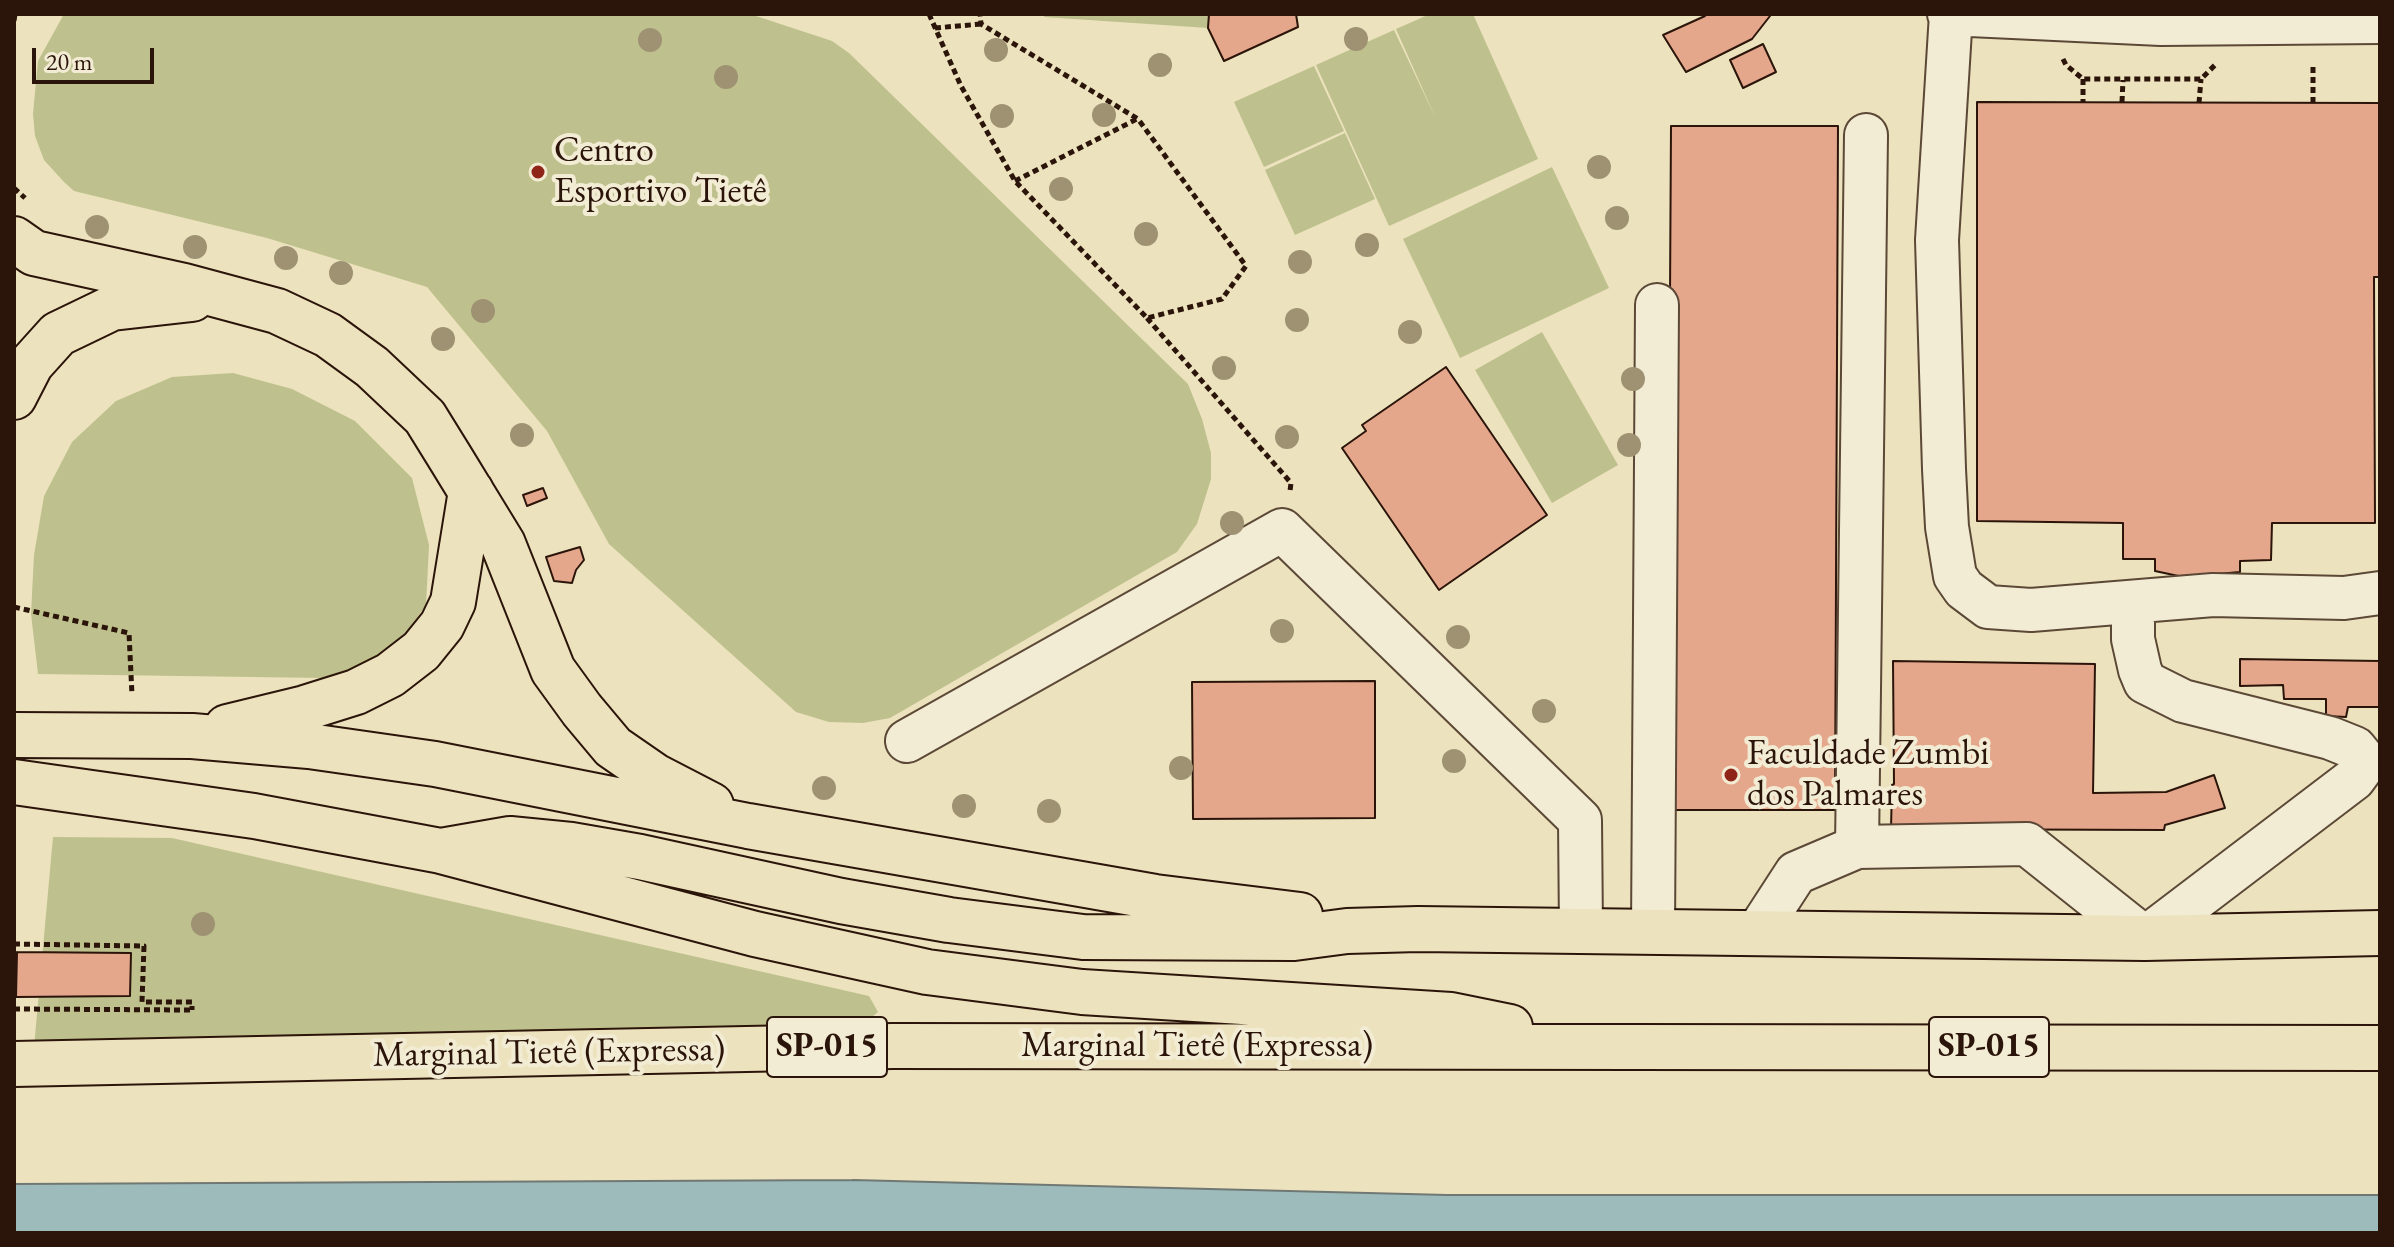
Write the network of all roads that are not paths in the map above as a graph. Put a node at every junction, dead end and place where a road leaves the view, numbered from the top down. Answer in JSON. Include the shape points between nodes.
{"nodes":[{"id":1,"x":1950,"y":14,"type":"edge"},
{"id":2,"x":2380,"y":22,"type":"edge"},
{"id":3,"x":1866,"y":135,"type":"dead end"},
{"id":4,"x":14,"y":239,"type":"edge"},
{"id":5,"x":230,"y":299,"type":"junction"},
{"id":6,"x":1657,"y":305,"type":"dead end"},
{"id":7,"x":14,"y":397,"type":"edge"},
{"id":8,"x":471,"y":491,"type":"junction"},
{"id":9,"x":2380,"y":593,"type":"edge"},
{"id":10,"x":2133,"y":602,"type":"junction"},
{"id":11,"x":14,"y":735,"type":"edge"},
{"id":12,"x":192,"y":736,"type":"junction"},
{"id":13,"x":907,"y":741,"type":"dead end"},
{"id":14,"x":2367,"y":779,"type":"edge"},
{"id":15,"x":14,"y":782,"type":"edge"},
{"id":16,"x":748,"y":826,"type":"junction"},
{"id":17,"x":1857,"y":847,"type":"junction"},
{"id":18,"x":441,"y":851,"type":"junction"},
{"id":19,"x":1418,"y":929,"type":"junction"},
{"id":20,"x":1581,"y":931,"type":"junction"},
{"id":21,"x":1653,"y":932,"type":"junction"},
{"id":22,"x":1757,"y":933,"type":"junction"},
{"id":23,"x":2380,"y":933,"type":"edge"},
{"id":24,"x":2145,"y":938,"type":"junction"},
{"id":25,"x":1598,"y":1046,"type":"junction"},
{"id":26,"x":2380,"y":1048,"type":"edge"},
{"id":27,"x":14,"y":1064,"type":"edge"}],
"edges":[{"from":1,"to":2,"type":"lane","via":[[2161,24]]},
{"from":1,"to":10,"type":"lane","via":[[1937,240],[1947,527],[1955,576],[1988,607],[2031,610]]},
{"from":3,"to":17,"type":"lane"},
{"from":4,"to":5,"type":"highway","via":[[34,253]]},
{"from":5,"to":7,"type":"highway","via":[[112,308],[58,334],[31,364]]},
{"from":5,"to":8,"type":"highway","via":[[277,311],[328,335],[372,367],[425,417]]},
{"from":6,"to":21,"type":"lane"},
{"from":8,"to":12,"type":"highway","via":[[453,602],[421,651],[356,692]]},
{"from":8,"to":16,"type":"highway","via":[[503,544],[553,670],[582,710],[613,747]]},
{"from":9,"to":10,"type":"lane","via":[[2344,598],[2213,595]]},
{"from":10,"to":14,"type":"lane","via":[[2133,639],[2145,682],[2183,701],[2355,748]]},
{"from":11,"to":12,"type":"highway"},
{"from":12,"to":16,"type":"highway","via":[[435,764]]},
{"from":13,"to":20,"type":"lane","via":[[1282,530],[1580,820]]},
{"from":14,"to":24,"type":"lane"},
{"from":15,"to":18,"type":"highway","via":[[254,816]]},
{"from":16,"to":19,"type":"highway","via":[[1155,897]]},
{"from":17,"to":22,"type":"lane","via":[[1796,873]]},
{"from":17,"to":24,"type":"lane","via":[[2027,844]]},
{"from":18,"to":19,"type":"highway","via":[[510,839],[571,845],[887,909],[1083,937],[1294,938]]},
{"from":18,"to":25,"type":"highway","via":[[755,934],[927,972],[1082,992],[1451,1015]]},
{"from":19,"to":20,"type":"highway"},
{"from":20,"to":21,"type":"highway"},
{"from":21,"to":22,"type":"highway"},
{"from":22,"to":24,"type":"highway"},
{"from":23,"to":24,"type":"highway"},
{"from":25,"to":26,"type":"highway","name":"Marginal Tietê (Expressa)","number":"SP-015"},
{"from":25,"to":27,"type":"highway","name":"Marginal Tietê (Expressa)","number":"SP-015","via":[[893,1046]]}]}
